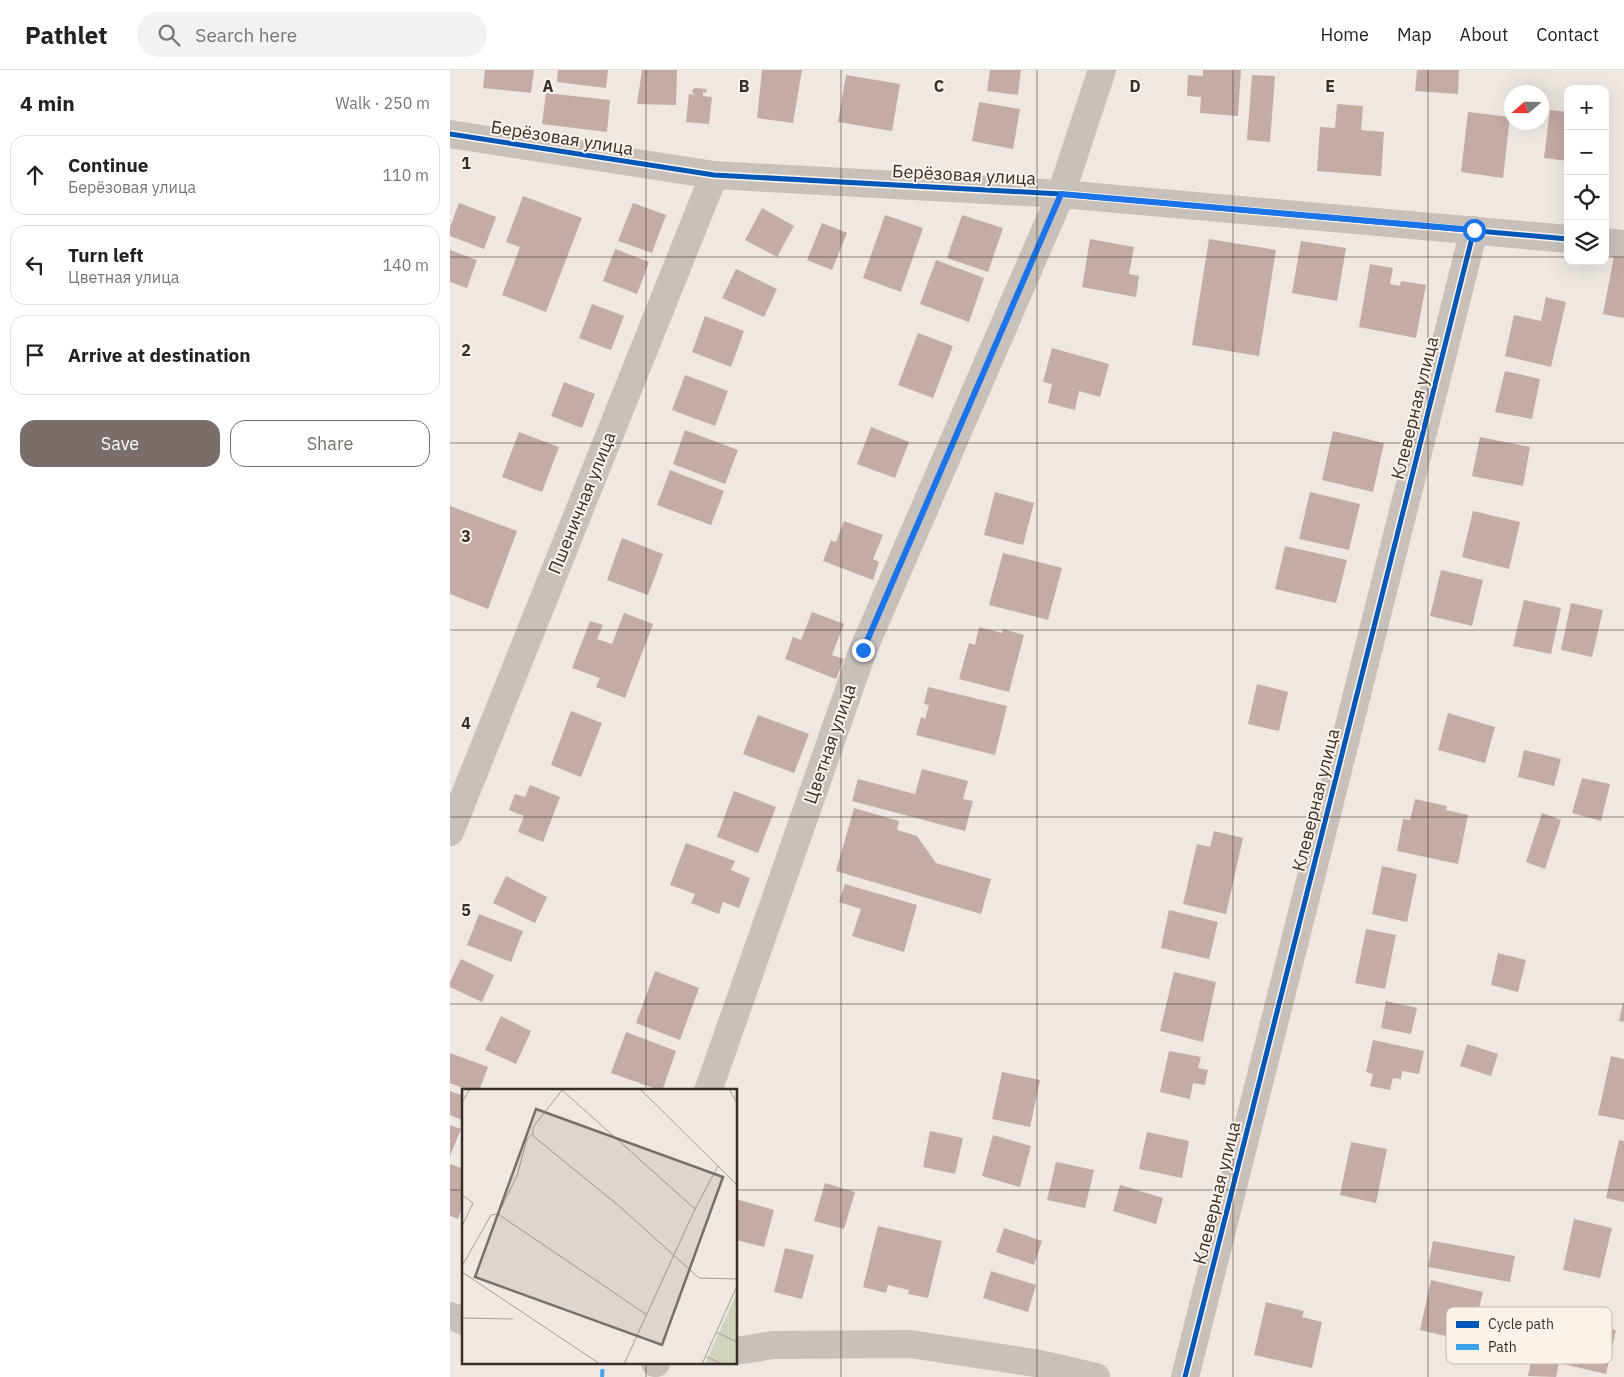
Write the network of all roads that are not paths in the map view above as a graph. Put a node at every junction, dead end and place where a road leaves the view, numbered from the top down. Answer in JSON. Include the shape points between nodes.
{"nodes":[{"id":1,"x":1102,"y":70,"type":"edge"},
{"id":2,"x":450,"y":134,"type":"edge"},
{"id":3,"x":714,"y":175,"type":"junction"},
{"id":4,"x":1061,"y":194,"type":"junction"},
{"id":5,"x":1474,"y":230,"type":"junction"},
{"id":6,"x":1564,"y":239,"type":"edge"},
{"id":7,"x":1609,"y":242,"type":"edge"},
{"id":8,"x":1624,"y":244,"type":"edge"},
{"id":9,"x":450,"y":832,"type":"edge"},
{"id":10,"x":709,"y":1089,"type":"edge"},
{"id":11,"x":450,"y":1316,"type":"edge"},
{"id":12,"x":462,"y":1320,"type":"edge"},
{"id":13,"x":738,"y":1350,"type":"edge"},
{"id":14,"x":1096,"y":1377,"type":"edge"},
{"id":15,"x":1185,"y":1377,"type":"edge"}],
"edges":[{"from":1,"to":4,"type":"street","name":"Цветная улица"},
{"from":2,"to":3,"type":"street","name":"Берёзовая улица"},
{"from":3,"to":4,"type":"street","name":"Берёзовая улица"},
{"from":3,"to":9,"type":"street","name":"Пшеничная улица"},
{"from":4,"to":5,"type":"street","name":"Берёзовая улица"},
{"from":4,"to":10,"type":"street","name":"Цветная улица","via":[[863,650]]},
{"from":5,"to":6,"type":"street","name":"Берёзовая улица"},
{"from":5,"to":15,"type":"street","name":"Клеверная улица"},
{"from":7,"to":8,"type":"street"},
{"from":11,"to":12,"type":"street"},
{"from":13,"to":14,"type":"street","via":[[773,1345],[910,1344],[1035,1363]]}]}
